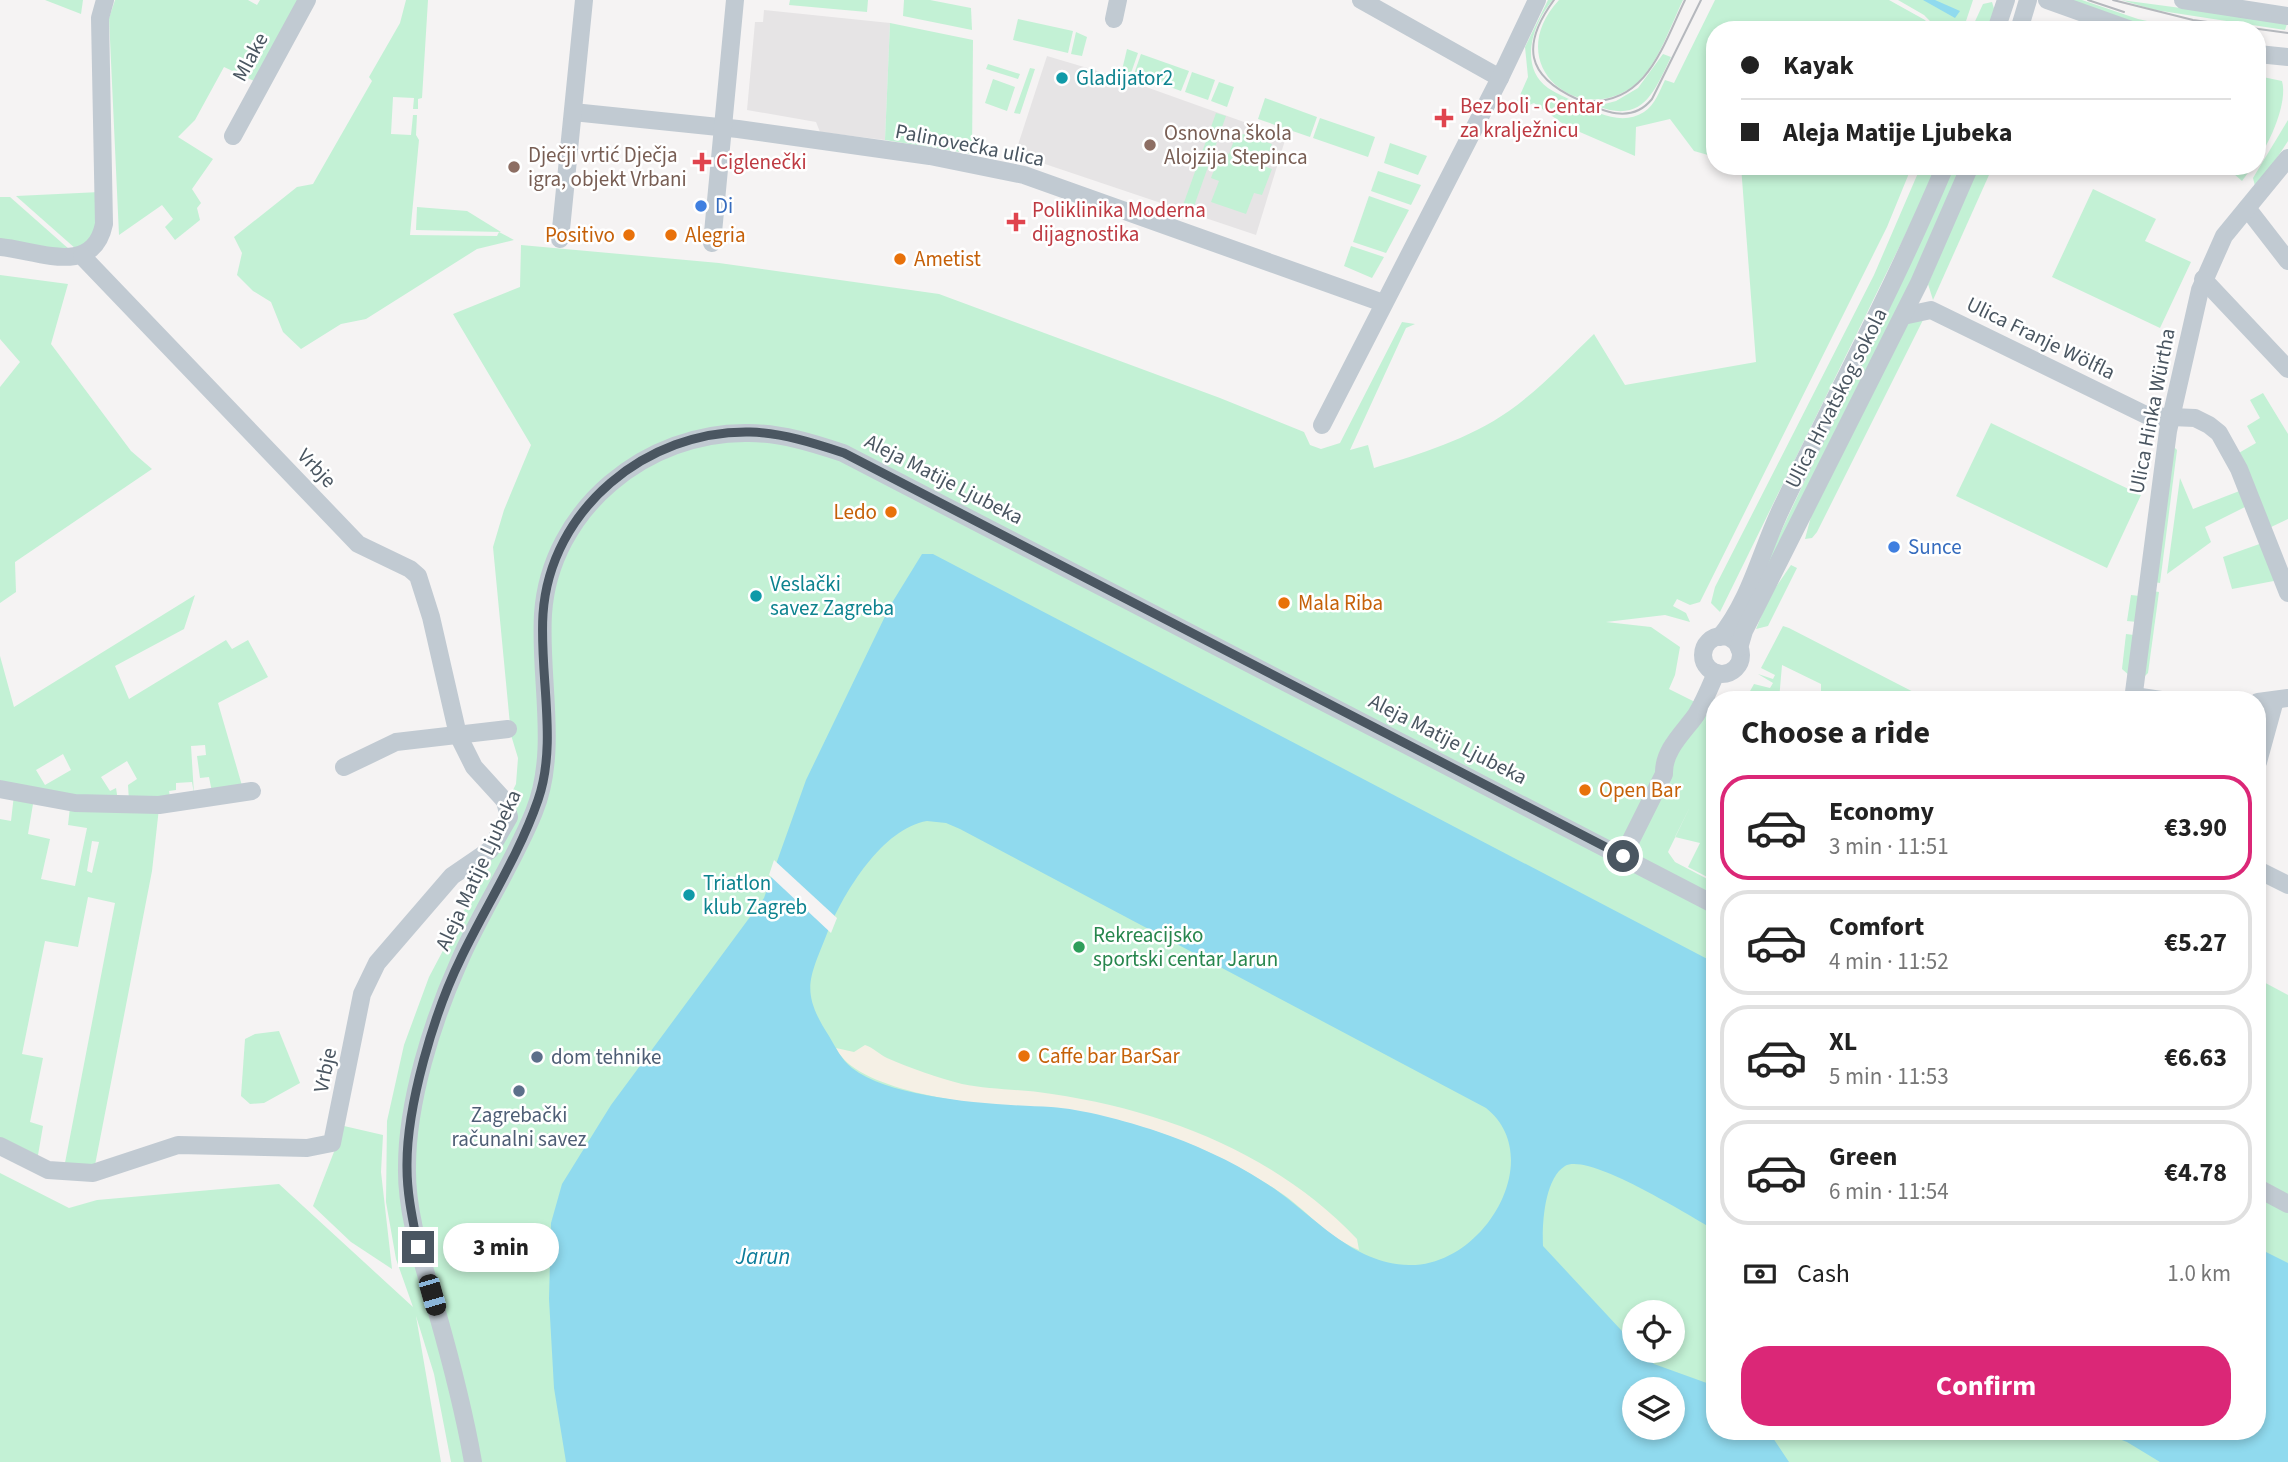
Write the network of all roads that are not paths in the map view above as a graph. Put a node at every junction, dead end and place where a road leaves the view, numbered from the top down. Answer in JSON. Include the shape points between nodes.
{"nodes":[{"id":1,"x":105,"y":0,"type":"edge"},
{"id":2,"x":307,"y":0,"type":"edge"},
{"id":3,"x":584,"y":0,"type":"edge"},
{"id":4,"x":735,"y":0,"type":"edge"},
{"id":5,"x":1118,"y":0,"type":"edge"},
{"id":6,"x":1361,"y":0,"type":"edge"},
{"id":7,"x":1537,"y":0,"type":"edge"},
{"id":8,"x":2006,"y":0,"type":"edge"},
{"id":9,"x":2028,"y":0,"type":"edge"},
{"id":10,"x":2047,"y":0,"type":"edge"},
{"id":11,"x":2183,"y":0,"type":"edge"},
{"id":12,"x":2288,"y":16,"type":"edge"},
{"id":13,"x":1114,"y":19,"type":"dead end"},
{"id":14,"x":1999,"y":21,"type":"edge"},
{"id":15,"x":2022,"y":21,"type":"edge"},
{"id":16,"x":2106,"y":21,"type":"edge"},
{"id":17,"x":2266,"y":55,"type":"edge"},
{"id":18,"x":2288,"y":57,"type":"edge"},
{"id":19,"x":1500,"y":78,"type":"junction"},
{"id":20,"x":573,"y":112,"type":"junction"},
{"id":21,"x":723,"y":127,"type":"junction"},
{"id":22,"x":233,"y":136,"type":"dead end"},
{"id":23,"x":2288,"y":158,"type":"edge"},
{"id":24,"x":1941,"y":175,"type":"edge"},
{"id":25,"x":1966,"y":175,"type":"edge"},
{"id":26,"x":2247,"y":208,"type":"junction"},
{"id":27,"x":560,"y":239,"type":"dead end"},
{"id":28,"x":712,"y":243,"type":"dead end"},
{"id":29,"x":0,"y":247,"type":"edge"},
{"id":30,"x":82,"y":256,"type":"junction"},
{"id":31,"x":2288,"y":261,"type":"edge"},
{"id":32,"x":2203,"y":279,"type":"junction"},
{"id":33,"x":1919,"y":283,"type":"junction"},
{"id":34,"x":1382,"y":303,"type":"junction"},
{"id":35,"x":1931,"y":310,"type":"junction"},
{"id":36,"x":1903,"y":316,"type":"junction"},
{"id":37,"x":2288,"y":369,"type":"edge"},
{"id":38,"x":2170,"y":417,"type":"junction"},
{"id":39,"x":1322,"y":425,"type":"dead end"},
{"id":40,"x":2288,"y":593,"type":"edge"},
{"id":41,"x":1720,"y":637,"type":"junction"},
{"id":42,"x":1739,"y":648,"type":"junction"},
{"id":43,"x":1716,"y":673,"type":"junction"},
{"id":44,"x":1707,"y":691,"type":"edge"},
{"id":45,"x":2134,"y":691,"type":"edge"},
{"id":46,"x":1706,"y":694,"type":"edge"},
{"id":47,"x":2274,"y":700,"type":"edge"},
{"id":48,"x":508,"y":729,"type":"dead end"},
{"id":49,"x":2266,"y":731,"type":"edge"},
{"id":50,"x":458,"y":735,"type":"junction"},
{"id":51,"x":344,"y":767,"type":"dead end"},
{"id":52,"x":0,"y":789,"type":"edge"},
{"id":53,"x":252,"y":791,"type":"dead end"},
{"id":54,"x":1623,"y":856,"type":"junction"},
{"id":55,"x":2266,"y":874,"type":"edge"},
{"id":56,"x":2288,"y":885,"type":"edge"},
{"id":57,"x":1706,"y":900,"type":"edge"},
{"id":58,"x":0,"y":1146,"type":"edge"},
{"id":59,"x":2266,"y":1192,"type":"edge"},
{"id":60,"x":2288,"y":1204,"type":"edge"},
{"id":61,"x":473,"y":1462,"type":"edge"}],
"edges":[{"from":1,"to":30,"type":"street","via":[[100,18],[104,224],[98,244]]},
{"from":2,"to":22,"type":"street","name":"Mlake"},
{"from":3,"to":20,"type":"street"},
{"from":4,"to":21,"type":"street"},
{"from":5,"to":13,"type":"street"},
{"from":6,"to":19,"type":"street"},
{"from":7,"to":19,"type":"street"},
{"from":8,"to":14,"type":"street"},
{"from":9,"to":15,"type":"street"},
{"from":10,"to":16,"type":"street"},
{"from":11,"to":12,"type":"street"},
{"from":17,"to":18,"type":"street"},
{"from":19,"to":34,"type":"street"},
{"from":20,"to":21,"type":"street","name":"Palinovečka ulica"},
{"from":20,"to":27,"type":"street"},
{"from":21,"to":28,"type":"street"},
{"from":21,"to":34,"type":"street","name":"Palinovečka ulica","via":[[930,156],[1024,175]]},
{"from":23,"to":26,"type":"street","name":"Ulica Hinka Würtha"},
{"from":24,"to":41,"type":"street","name":"Ulica Hrvatskog sokola","via":[[1892,287],[1781,509],[1761,563]]},
{"from":25,"to":33,"type":"street","name":"Ulica Hrvatskog sokola"},
{"from":26,"to":31,"type":"street"},
{"from":26,"to":32,"type":"street","name":"Ulica Hinka Würtha","via":[[2216,248]]},
{"from":29,"to":30,"type":"street"},
{"from":30,"to":50,"type":"street","name":"Vrbje","via":[[358,544],[418,576]]},
{"from":32,"to":37,"type":"street"},
{"from":32,"to":38,"type":"street","name":"Ulica Hinka Würtha"},
{"from":33,"to":35,"type":"street"},
{"from":33,"to":36,"type":"street","name":"Ulica Hrvatskog sokola"},
{"from":34,"to":39,"type":"street"},
{"from":35,"to":36,"type":"street"},
{"from":35,"to":38,"type":"street","name":"Ulica Franje Wölfla","via":[[2148,416]]},
{"from":36,"to":42,"type":"street","name":"Ulica Hrvatskog sokola"},
{"from":38,"to":40,"type":"street","name":"Ulica Franje Wölfla","via":[[2198,418],[2219,433],[2239,469]]},
{"from":38,"to":45,"type":"street","name":"Ulica Hinka Würtha"},
{"from":41,"to":42,"type":"street","via":[[1731,639]]},
{"from":41,"to":43,"type":"street","via":[[1706,645],[1703,656],[1707,667]]},
{"from":42,"to":43,"type":"street","via":[[1736,668]]},
{"from":43,"to":44,"type":"street"},
{"from":46,"to":54,"type":"street","via":[[1666,760],[1664,774]]},
{"from":47,"to":49,"type":"street"},
{"from":48,"to":50,"type":"street"},
{"from":50,"to":51,"type":"street","via":[[396,742]]},
{"from":50,"to":58,"type":"street","name":"Vrbje","via":[[474,767],[505,802],[509,817],[490,849],[452,876],[377,963],[362,993],[332,1143],[307,1148],[178,1144],[93,1173],[48,1170]]},
{"from":52,"to":53,"type":"street","via":[[75,803],[159,806]]},
{"from":54,"to":57,"type":"street","name":"Aleja Matije Ljubeka"},
{"from":54,"to":61,"type":"street","name":"Aleja Matije Ljubeka","via":[[844,453],[749,432],[685,442],[648,457],[614,480],[580,514],[553,566],[543,613],[545,735],[540,794],[435,1021],[413,1111],[407,1165],[410,1205]]},
{"from":55,"to":56,"type":"street"},
{"from":59,"to":60,"type":"street"}]}
